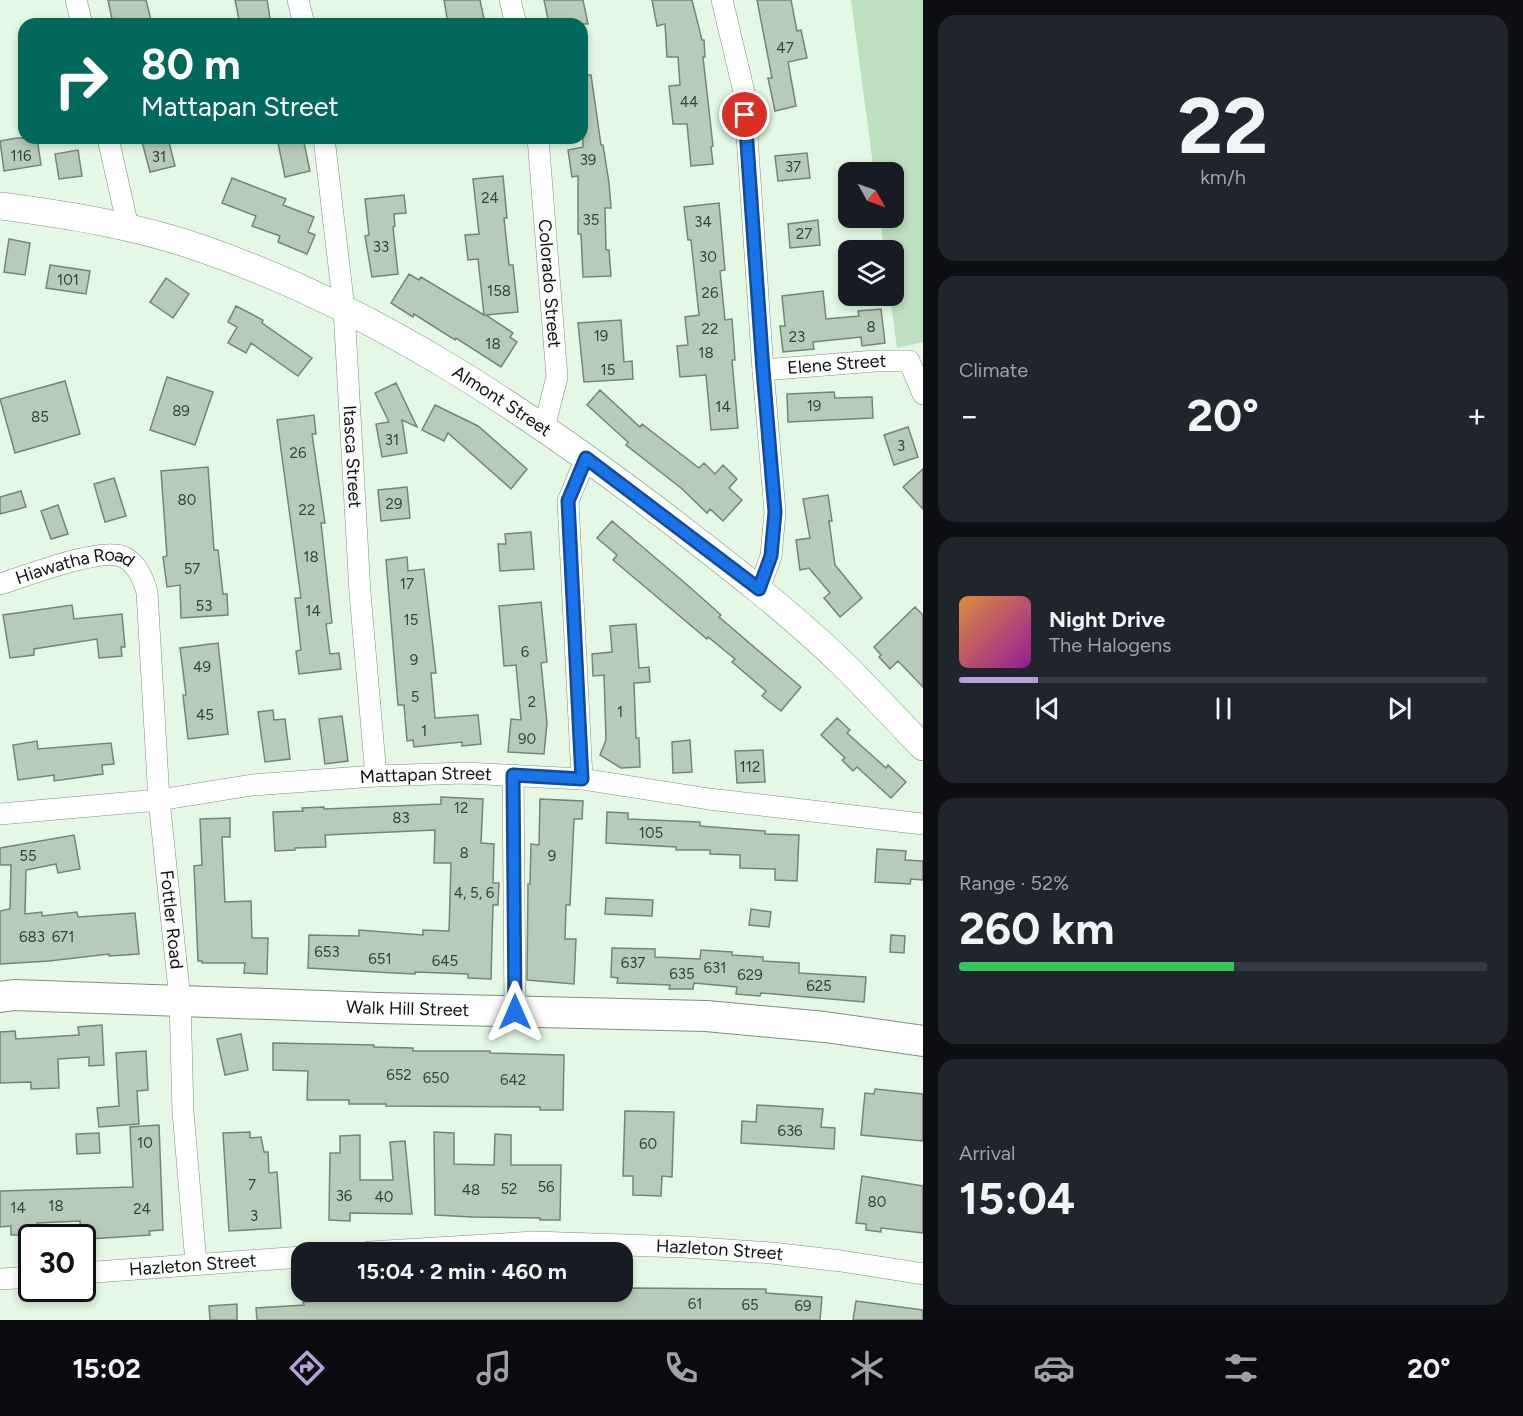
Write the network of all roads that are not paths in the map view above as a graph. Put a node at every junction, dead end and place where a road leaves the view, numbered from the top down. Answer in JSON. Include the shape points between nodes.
{"nodes":[{"id":1,"x":76,"y":0,"type":"edge"},
{"id":2,"x":298,"y":0,"type":"edge"},
{"id":3,"x":510,"y":0,"type":"edge"},
{"id":4,"x":723,"y":0,"type":"edge"},
{"id":5,"x":80,"y":18,"type":"edge"},
{"id":6,"x":302,"y":18,"type":"edge"},
{"id":7,"x":514,"y":18,"type":"edge"},
{"id":8,"x":109,"y":144,"type":"edge"},
{"id":9,"x":325,"y":144,"type":"edge"},
{"id":10,"x":538,"y":144,"type":"edge"},
{"id":11,"x":0,"y":206,"type":"edge"},
{"id":12,"x":128,"y":227,"type":"junction"},
{"id":13,"x":344,"y":309,"type":"junction"},
{"id":14,"x":763,"y":370,"type":"junction"},
{"id":15,"x":923,"y":394,"type":"edge"},
{"id":16,"x":544,"y":428,"type":"junction"},
{"id":17,"x":586,"y":458,"type":"junction"},
{"id":18,"x":142,"y":577,"type":"joint"},
{"id":19,"x":0,"y":584,"type":"edge"},
{"id":20,"x":759,"y":589,"type":"junction"},
{"id":21,"x":923,"y":747,"type":"edge"},
{"id":22,"x":513,"y":775,"type":"junction"},
{"id":23,"x":376,"y":776,"type":"junction"},
{"id":24,"x":582,"y":779,"type":"junction"},
{"id":25,"x":159,"y":800,"type":"junction"},
{"id":26,"x":0,"y":814,"type":"edge"},
{"id":27,"x":923,"y":824,"type":"edge"},
{"id":28,"x":0,"y":997,"type":"edge"},
{"id":29,"x":180,"y":1000,"type":"junction"},
{"id":30,"x":515,"y":1012,"type":"junction"},
{"id":31,"x":923,"y":1041,"type":"edge"},
{"id":32,"x":633,"y":1245,"type":"edge"},
{"id":33,"x":291,"y":1258,"type":"edge"},
{"id":34,"x":196,"y":1263,"type":"junction"},
{"id":35,"x":96,"y":1272,"type":"edge"},
{"id":36,"x":923,"y":1274,"type":"edge"},
{"id":37,"x":18,"y":1278,"type":"edge"},
{"id":38,"x":0,"y":1280,"type":"edge"}],
"edges":[{"from":1,"to":5,"type":"street"},
{"from":2,"to":6,"type":"street"},
{"from":3,"to":7,"type":"street"},
{"from":4,"to":14,"type":"street","via":[[744,92]]},
{"from":8,"to":12,"type":"street"},
{"from":9,"to":13,"type":"street","name":"Itasca Street"},
{"from":10,"to":16,"type":"street","name":"Colorado Street","via":[[557,377]]},
{"from":11,"to":12,"type":"street","name":"Almont Street"},
{"from":12,"to":13,"type":"street","name":"Almont Street","via":[[202,248]]},
{"from":13,"to":16,"type":"street","name":"Almont Street","via":[[445,363]]},
{"from":13,"to":23,"type":"street","name":"Itasca Street","via":[[360,593]]},
{"from":14,"to":15,"type":"street","name":"Elene Street","via":[[909,361]]},
{"from":14,"to":20,"type":"street","via":[[775,512],[771,556]]},
{"from":16,"to":17,"type":"street","name":"Almont Street"},
{"from":17,"to":20,"type":"street","name":"Almont Street"},
{"from":17,"to":24,"type":"street","via":[[568,501]]},
{"from":18,"to":19,"type":"street","name":"Hiawatha Road","via":[[123,556],[108,553]]},
{"from":18,"to":25,"type":"street","name":"Fottler Road","via":[[147,592]]},
{"from":20,"to":21,"type":"street","name":"Almont Street","via":[[843,664]]},
{"from":22,"to":23,"type":"street","name":"Mattapan Street"},
{"from":22,"to":24,"type":"street","name":"Mattapan Street"},
{"from":22,"to":30,"type":"street"},
{"from":23,"to":25,"type":"street","name":"Mattapan Street","via":[[252,785]]},
{"from":24,"to":27,"type":"street","name":"Mattapan Street","via":[[709,799]]},
{"from":25,"to":26,"type":"street","name":"Mattapan Street"},
{"from":25,"to":29,"type":"street","name":"Fottler Road"},
{"from":28,"to":29,"type":"main road","name":"Walk Hill Street"},
{"from":29,"to":30,"type":"main road","name":"Walk Hill Street"},
{"from":29,"to":34,"type":"street","name":"Fottler Road","via":[[183,1112]]},
{"from":30,"to":31,"type":"main road","name":"Walk Hill Street","via":[[706,1016]]},
{"from":32,"to":36,"type":"street","name":"Hazleton Street","via":[[772,1253]]},
{"from":33,"to":34,"type":"street","name":"Hazleton Street"},
{"from":34,"to":35,"type":"street","name":"Hazleton Street"},
{"from":37,"to":38,"type":"street"}]}
